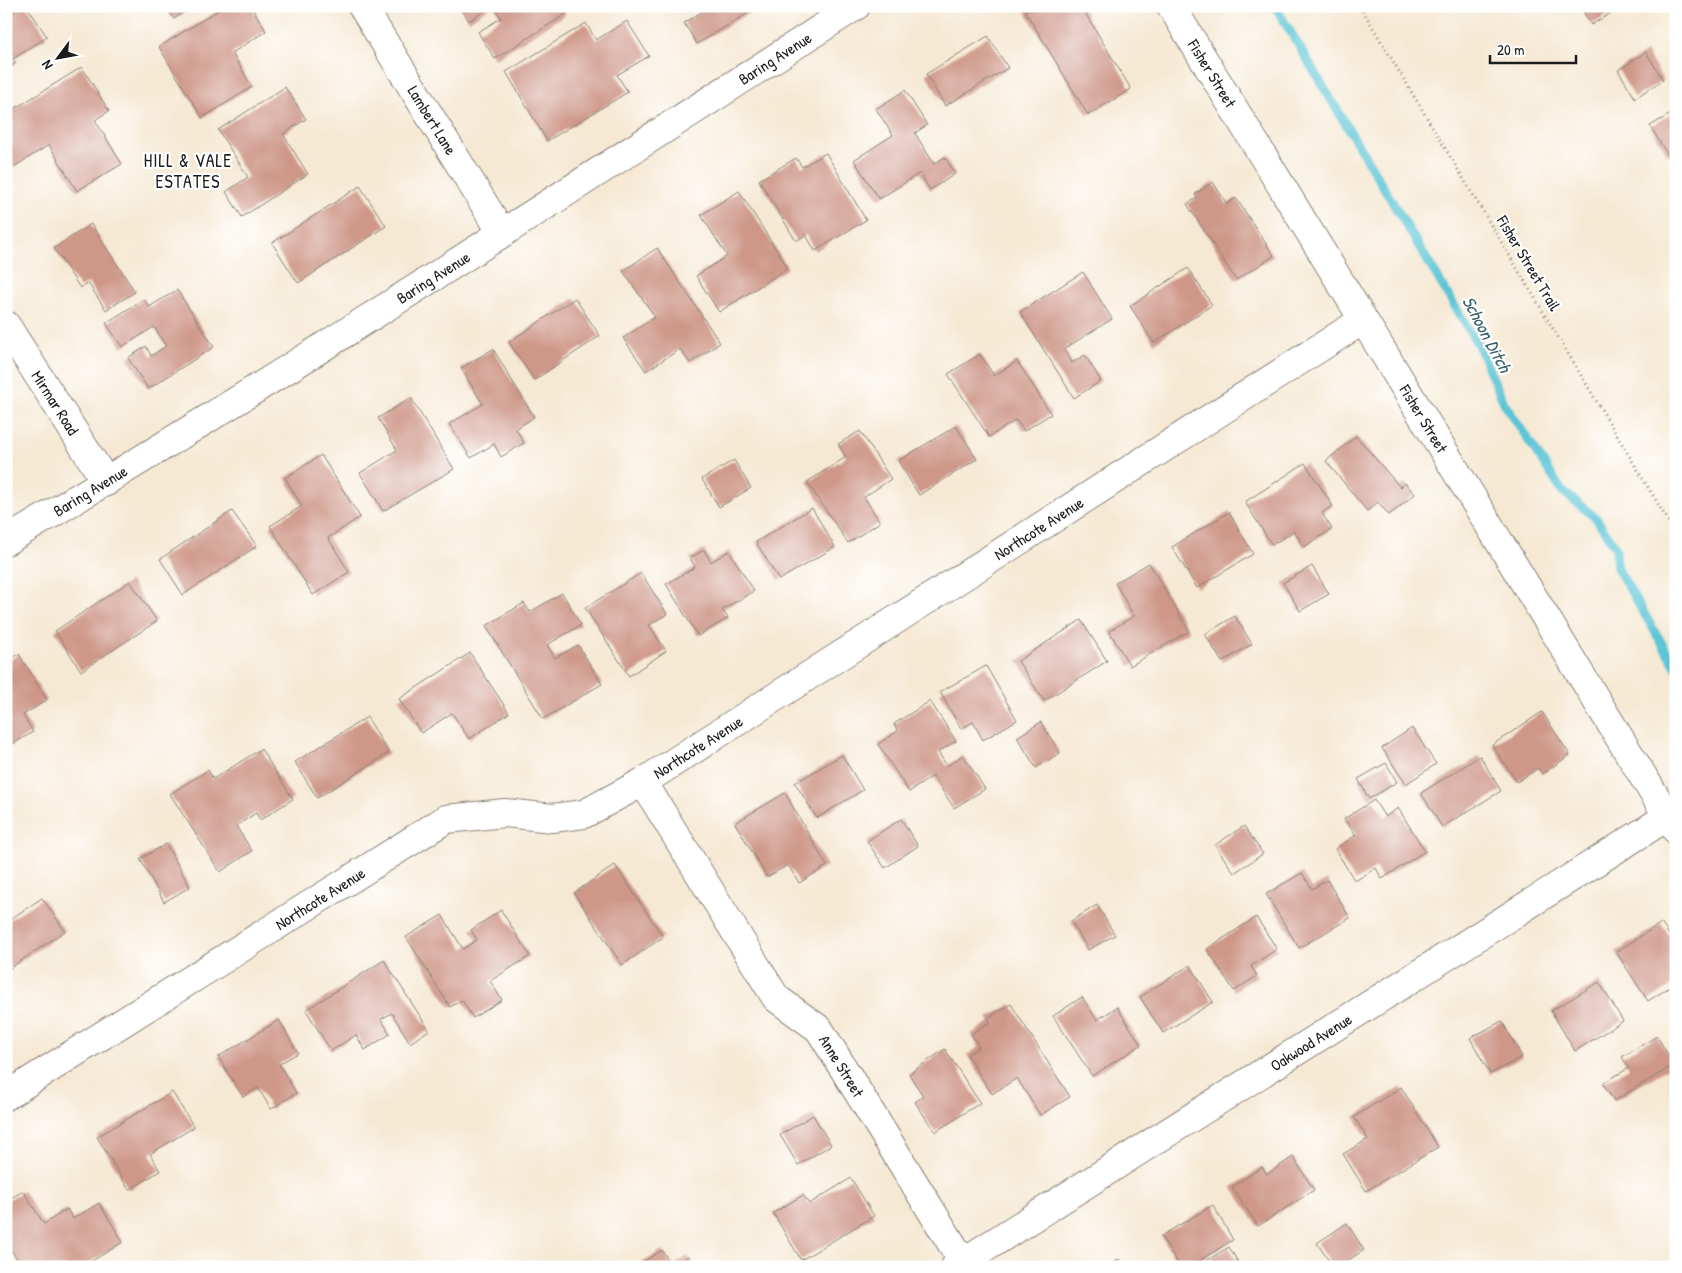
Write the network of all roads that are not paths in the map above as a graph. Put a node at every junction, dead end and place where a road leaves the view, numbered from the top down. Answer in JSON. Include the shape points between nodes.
{"nodes":[{"id":1,"x":362,"y":6,"type":"edge"},
{"id":2,"x":856,"y":6,"type":"edge"},
{"id":3,"x":1171,"y":6,"type":"edge"},
{"id":4,"x":502,"y":233,"type":"junction"},
{"id":5,"x":1363,"y":320,"type":"junction"},
{"id":6,"x":6,"y":325,"type":"edge"},
{"id":7,"x":106,"y":482,"type":"junction"},
{"id":8,"x":6,"y":541,"type":"edge"},
{"id":9,"x":643,"y":782,"type":"junction"},
{"id":10,"x":1671,"y":824,"type":"edge"},
{"id":11,"x":6,"y":1096,"type":"edge"},
{"id":12,"x":959,"y":1264,"type":"edge"}],
"edges":[{"from":1,"to":4,"type":"street","name":"Lambert Lane"},
{"from":2,"to":4,"type":"street","name":"Baring Avenue"},
{"from":3,"to":5,"type":"street","name":"Fisher Street"},
{"from":4,"to":7,"type":"street","name":"Baring Avenue"},
{"from":5,"to":9,"type":"street","name":"Northcote Avenue"},
{"from":5,"to":10,"type":"street","name":"Fisher Street"},
{"from":6,"to":7,"type":"street","name":"Mirmar Road"},
{"from":7,"to":8,"type":"street","name":"Baring Avenue"},
{"from":9,"to":11,"type":"street","name":"Northcote Avenue","via":[[584,814],[553,818],[505,813],[446,819]]},
{"from":9,"to":12,"type":"street","name":"Anne Street","via":[[776,998],[819,1028]]},
{"from":10,"to":12,"type":"street","name":"Oakwood Avenue"}]}
